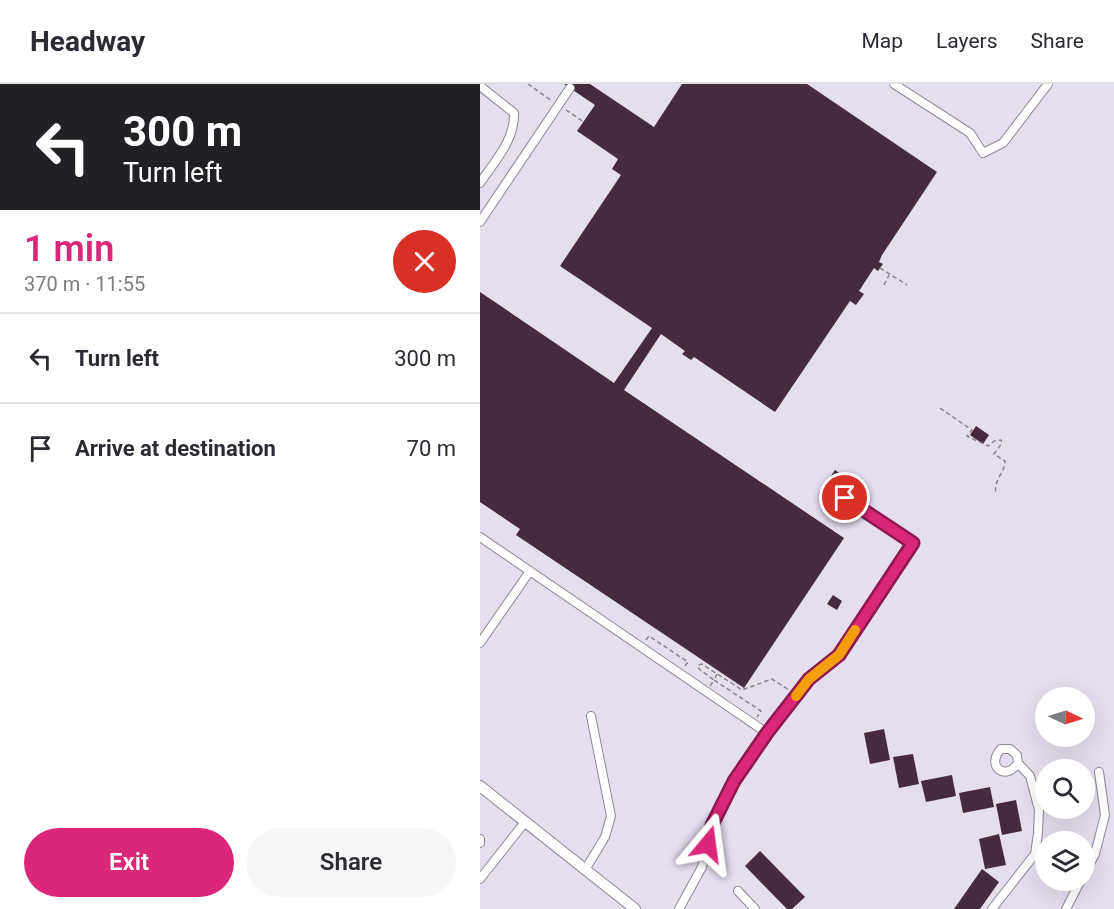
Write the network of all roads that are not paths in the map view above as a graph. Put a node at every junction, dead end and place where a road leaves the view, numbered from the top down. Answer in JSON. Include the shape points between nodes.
{"nodes":[{"id":1,"x":894,"y":84,"type":"edge"},
{"id":2,"x":1048,"y":84,"type":"edge"},
{"id":3,"x":480,"y":86,"type":"edge"},
{"id":4,"x":570,"y":88,"type":"dead end"},
{"id":5,"x":480,"y":183,"type":"edge"},
{"id":6,"x":480,"y":222,"type":"edge"},
{"id":7,"x":845,"y":498,"type":"dead end"},
{"id":8,"x":480,"y":537,"type":"edge"},
{"id":9,"x":530,"y":572,"type":"junction"},
{"id":10,"x":480,"y":643,"type":"edge"},
{"id":11,"x":591,"y":716,"type":"dead end"},
{"id":12,"x":767,"y":733,"type":"junction"},
{"id":13,"x":1018,"y":763,"type":"dead end"},
{"id":14,"x":1099,"y":772,"type":"dead end"},
{"id":15,"x":480,"y":786,"type":"edge"},
{"id":16,"x":525,"y":822,"type":"junction"},
{"id":17,"x":1095,"y":854,"type":"edge"},
{"id":18,"x":585,"y":870,"type":"junction"},
{"id":19,"x":480,"y":879,"type":"edge"},
{"id":20,"x":738,"y":891,"type":"dead end"},
{"id":21,"x":1075,"y":891,"type":"edge"},
{"id":22,"x":635,"y":909,"type":"edge"},
{"id":23,"x":679,"y":909,"type":"edge"},
{"id":24,"x":755,"y":909,"type":"edge"},
{"id":25,"x":992,"y":909,"type":"edge"},
{"id":26,"x":1066,"y":909,"type":"edge"}],
"edges":[{"from":1,"to":2,"type":"street","via":[[970,133],[983,153],[1003,143]]},
{"from":3,"to":5,"type":"street","via":[[514,113],[514,127]]},
{"from":4,"to":6,"type":"street"},
{"from":7,"to":12,"type":"street","via":[[913,543],[839,655],[809,679]]},
{"from":8,"to":9,"type":"street"},
{"from":9,"to":10,"type":"street"},
{"from":9,"to":12,"type":"street"},
{"from":11,"to":18,"type":"street","via":[[611,816],[605,837]]},
{"from":12,"to":23,"type":"street","via":[[721,804],[702,867]]},
{"from":13,"to":25,"type":"street","via":[[1030,776],[1039,810],[1035,854]]},
{"from":14,"to":17,"type":"street","via":[[1105,815]]},
{"from":15,"to":16,"type":"main road"},
{"from":16,"to":18,"type":"main road"},
{"from":16,"to":19,"type":"street"},
{"from":18,"to":22,"type":"main road"},
{"from":20,"to":24,"type":"street"},
{"from":21,"to":26,"type":"street"}]}
